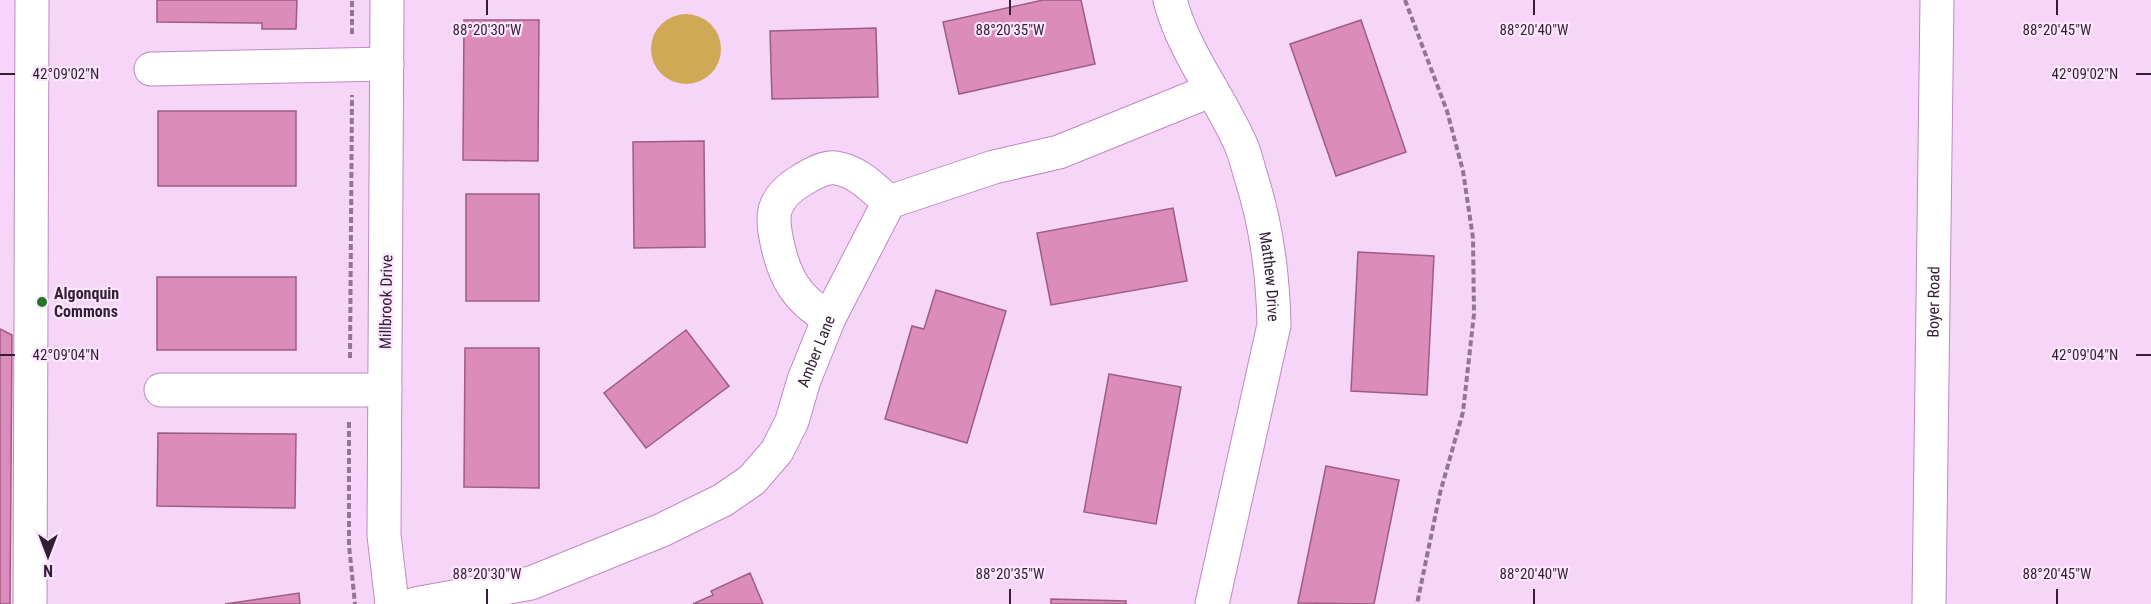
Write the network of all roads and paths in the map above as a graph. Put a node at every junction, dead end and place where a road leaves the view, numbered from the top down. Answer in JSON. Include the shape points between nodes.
{"nodes":[{"id":1,"x":32,"y":0,"type":"edge"},
{"id":2,"x":387,"y":0,"type":"edge"},
{"id":3,"x":1170,"y":0,"type":"edge"},
{"id":4,"x":1405,"y":0,"type":"edge"},
{"id":5,"x":1937,"y":0,"type":"edge"},
{"id":6,"x":387,"y":64,"type":"junction"},
{"id":7,"x":151,"y":69,"type":"dead end"},
{"id":8,"x":1212,"y":90,"type":"junction"},
{"id":9,"x":889,"y":202,"type":"junction"},
{"id":10,"x":829,"y":318,"type":"junction"},
{"id":11,"x":161,"y":390,"type":"dead end"},
{"id":12,"x":385,"y":390,"type":"junction"},
{"id":13,"x":30,"y":604,"type":"edge"},
{"id":14,"x":392,"y":604,"type":"edge"},
{"id":15,"x":415,"y":604,"type":"edge"},
{"id":16,"x":1212,"y":604,"type":"edge"},
{"id":17,"x":1417,"y":604,"type":"edge"},
{"id":18,"x":1929,"y":604,"type":"edge"}],
"edges":[{"from":1,"to":13,"type":"street"},
{"from":2,"to":6,"type":"street","name":"Millbrook Drive"},
{"from":3,"to":8,"type":"street","name":"Matthew Drive","via":[[1195,62]]},
{"from":4,"to":17,"type":"path","via":[[1448,111],[1463,171],[1473,249],[1474,314],[1462,412]]},
{"from":5,"to":18,"type":"street","name":"Boyer Road"},
{"from":6,"to":7,"type":"street"},
{"from":6,"to":12,"type":"street","name":"Millbrook Drive"},
{"from":8,"to":9,"type":"street","via":[[1059,152],[994,167]]},
{"from":8,"to":16,"type":"street","name":"Matthew Drive","via":[[1241,146],[1262,212],[1273,280],[1274,325]]},
{"from":9,"to":10,"type":"street","name":"Amber Lane"},
{"from":9,"to":10,"type":"street","via":[[861,177],[834,167],[811,174],[787,189],[775,210],[775,235],[782,266],[798,294]]},
{"from":10,"to":15,"type":"street","name":"Amber Lane","via":[[792,421],[777,451],[752,480],[723,500],[662,530],[531,582]]},
{"from":11,"to":12,"type":"street"},
{"from":12,"to":14,"type":"street","name":"Millbrook Drive","via":[[384,535]]}]}
